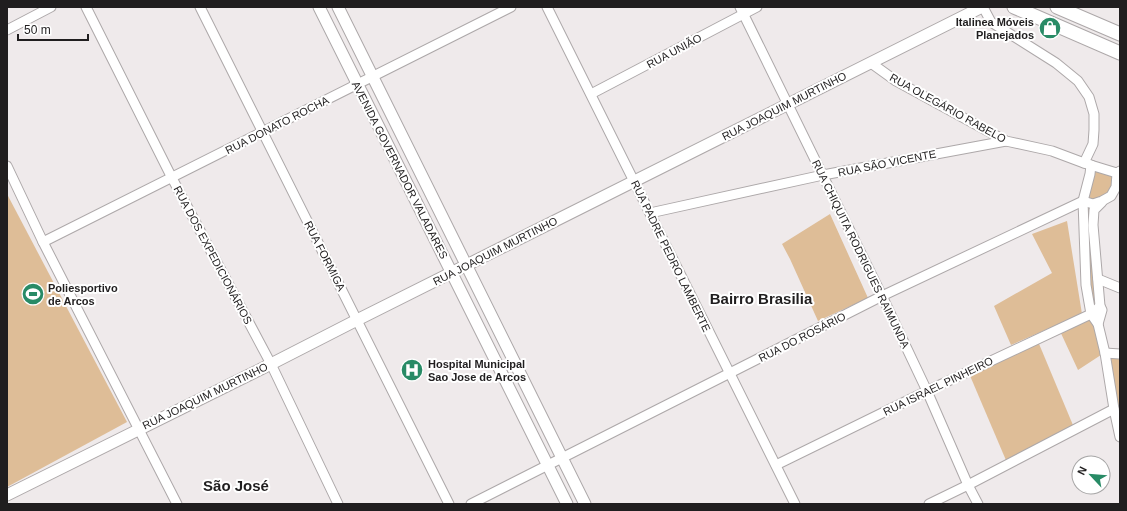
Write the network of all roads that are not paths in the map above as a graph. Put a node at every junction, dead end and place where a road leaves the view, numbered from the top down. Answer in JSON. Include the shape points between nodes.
{"nodes":[{"id":1,"x":51,"y":7,"type":"edge"},
{"id":2,"x":86,"y":7,"type":"edge"},
{"id":3,"x":200,"y":7,"type":"edge"},
{"id":4,"x":319,"y":7,"type":"edge"},
{"id":5,"x":338,"y":7,"type":"edge"},
{"id":6,"x":511,"y":7,"type":"edge"},
{"id":7,"x":548,"y":7,"type":"edge"},
{"id":8,"x":757,"y":7,"type":"edge"},
{"id":9,"x":983,"y":7,"type":"edge"},
{"id":10,"x":1014,"y":7,"type":"edge"},
{"id":11,"x":1058,"y":7,"type":"edge"},
{"id":12,"x":742,"y":11,"type":"edge"},
{"id":13,"x":1052,"y":23,"type":"junction"},
{"id":14,"x":7,"y":30,"type":"edge"},
{"id":15,"x":1120,"y":34,"type":"edge"},
{"id":16,"x":1120,"y":53,"type":"edge"},
{"id":17,"x":871,"y":63,"type":"junction"},
{"id":18,"x":373,"y":77,"type":"junction"},
{"id":19,"x":357,"y":84,"type":"junction"},
{"id":20,"x":591,"y":94,"type":"junction"},
{"id":21,"x":788,"y":104,"type":"junction"},
{"id":22,"x":263,"y":132,"type":"junction"},
{"id":23,"x":1006,"y":141,"type":"junction"},
{"id":24,"x":1084,"y":163,"type":"junction"},
{"id":25,"x":7,"y":166,"type":"edge"},
{"id":26,"x":1119,"y":173,"type":"edge"},
{"id":27,"x":823,"y":175,"type":"junction"},
{"id":28,"x":172,"y":178,"type":"junction"},
{"id":29,"x":634,"y":181,"type":"junction"},
{"id":30,"x":1102,"y":201,"type":"junction"},
{"id":31,"x":1084,"y":205,"type":"junction"},
{"id":32,"x":650,"y":213,"type":"junction"},
{"id":33,"x":43,"y":242,"type":"junction"},
{"id":34,"x":466,"y":265,"type":"junction"},
{"id":35,"x":452,"y":272,"type":"junction"},
{"id":36,"x":1098,"y":279,"type":"junction"},
{"id":37,"x":1120,"y":288,"type":"edge"},
{"id":38,"x":882,"y":296,"type":"junction"},
{"id":39,"x":1100,"y":306,"type":"junction"},
{"id":40,"x":1091,"y":314,"type":"junction"},
{"id":41,"x":357,"y":320,"type":"junction"},
{"id":42,"x":1098,"y":324,"type":"junction"},
{"id":43,"x":1105,"y":353,"type":"junction"},
{"id":44,"x":1120,"y":354,"type":"edge"},
{"id":45,"x":271,"y":364,"type":"junction"},
{"id":46,"x":730,"y":373,"type":"junction"},
{"id":47,"x":926,"y":391,"type":"junction"},
{"id":48,"x":1114,"y":409,"type":"junction"},
{"id":49,"x":1119,"y":427,"type":"edge"},
{"id":50,"x":139,"y":429,"type":"junction"},
{"id":51,"x":1120,"y":438,"type":"edge"},
{"id":52,"x":562,"y":458,"type":"junction"},
{"id":53,"x":548,"y":465,"type":"junction"},
{"id":54,"x":776,"y":465,"type":"junction"},
{"id":55,"x":968,"y":485,"type":"junction"},
{"id":56,"x":7,"y":495,"type":"edge"},
{"id":57,"x":177,"y":504,"type":"edge"},
{"id":58,"x":338,"y":504,"type":"edge"},
{"id":59,"x":449,"y":504,"type":"edge"},
{"id":60,"x":471,"y":504,"type":"edge"},
{"id":61,"x":567,"y":504,"type":"edge"},
{"id":62,"x":585,"y":504,"type":"edge"},
{"id":63,"x":795,"y":504,"type":"edge"},
{"id":64,"x":929,"y":504,"type":"edge"},
{"id":65,"x":978,"y":504,"type":"edge"}],
"edges":[{"from":1,"to":14,"type":"street"},
{"from":2,"to":28,"type":"street","name":"RUA DOS EXPEDICIONÁRIOS"},
{"from":3,"to":22,"type":"street","name":"RUA FORMIGA"},
{"from":4,"to":19,"type":"street","name":"AVENIDA GOVERNADOR VALADARES"},
{"from":5,"to":18,"type":"street","name":"AVENIDA GOVERNADOR VALADARES"},
{"from":6,"to":18,"type":"street","name":"RUA DONATO ROCHA"},
{"from":7,"to":20,"type":"street","name":"RUA PADRE PEDRO LAMBERTE"},
{"from":8,"to":12,"type":"street","name":"RUA UNIÃO"},
{"from":9,"to":17,"type":"street","name":"RUA JOAQUIM MURTINHO"},
{"from":9,"to":24,"type":"street","via":[[991,22],[1056,63],[1078,81],[1089,98],[1094,114],[1093,144]]},
{"from":10,"to":13,"type":"main road"},
{"from":11,"to":13,"type":"street"},
{"from":11,"to":15,"type":"main road"},
{"from":12,"to":20,"type":"street","name":"RUA UNIÃO"},
{"from":12,"to":21,"type":"street","name":"RUA CHIQUITA RODRIGUES RAIMUNDA"},
{"from":13,"to":16,"type":"main road"},
{"from":17,"to":21,"type":"street","name":"RUA JOAQUIM MURTINHO"},
{"from":17,"to":23,"type":"street","name":"RUA OLEGÁRIO RABELO","via":[[896,81]]},
{"from":18,"to":19,"type":"street","name":"RUA DONATO ROCHA"},
{"from":18,"to":34,"type":"street","name":"AVENIDA GOVERNADOR VALADARES"},
{"from":19,"to":22,"type":"street","name":"RUA DONATO ROCHA"},
{"from":19,"to":35,"type":"street","name":"AVENIDA GOVERNADOR VALADARES"},
{"from":20,"to":29,"type":"street","name":"RUA PADRE PEDRO LAMBERTE"},
{"from":21,"to":27,"type":"street","name":"RUA CHIQUITA RODRIGUES RAIMUNDA"},
{"from":21,"to":29,"type":"street","name":"RUA JOAQUIM MURTINHO"},
{"from":22,"to":28,"type":"street","name":"RUA DONATO ROCHA"},
{"from":22,"to":41,"type":"street","name":"RUA FORMIGA"},
{"from":23,"to":24,"type":"street","name":"RUA OLEGÁRIO RABELO","via":[[1052,150]]},
{"from":23,"to":27,"type":"street","name":"RUA SÃO VICENTE"},
{"from":24,"to":26,"type":"street","name":"RUA OLEGÁRIO RABELO"},
{"from":24,"to":31,"type":"street","via":[[1091,165]]},
{"from":25,"to":33,"type":"street"},
{"from":26,"to":30,"type":"street","via":[[1111,196]]},
{"from":27,"to":32,"type":"street","name":"RUA SÃO VICENTE"},
{"from":27,"to":38,"type":"street","name":"RUA CHIQUITA RODRIGUES RAIMUNDA"},
{"from":28,"to":33,"type":"street","name":"RUA DONATO ROCHA"},
{"from":28,"to":45,"type":"street","name":"RUA DOS EXPEDICIONÁRIOS"},
{"from":29,"to":32,"type":"street","name":"RUA PADRE PEDRO LAMBERTE"},
{"from":29,"to":34,"type":"street","name":"RUA JOAQUIM MURTINHO"},
{"from":30,"to":31,"type":"street","name":"RUA DO ROSÁRIO"},
{"from":30,"to":36,"type":"street","via":[[1094,210],[1093,225]]},
{"from":31,"to":38,"type":"street","name":"RUA DO ROSÁRIO"},
{"from":31,"to":40,"type":"street","via":[[1086,285]]},
{"from":32,"to":46,"type":"street","name":"RUA PADRE PEDRO LAMBERTE"},
{"from":33,"to":50,"type":"street"},
{"from":34,"to":35,"type":"street","name":"RUA JOAQUIM MURTINHO"},
{"from":34,"to":52,"type":"street","name":"AVENIDA GOVERNADOR VALADARES"},
{"from":35,"to":41,"type":"street","name":"RUA JOAQUIM MURTINHO"},
{"from":35,"to":53,"type":"street","name":"AVENIDA GOVERNADOR VALADARES"},
{"from":36,"to":37,"type":"street"},
{"from":36,"to":39,"type":"street"},
{"from":38,"to":46,"type":"street","name":"RUA DO ROSÁRIO"},
{"from":38,"to":47,"type":"street","name":"RUA CHIQUITA RODRIGUES RAIMUNDA"},
{"from":39,"to":40,"type":"street","name":"RUA ISRAEL PINHEIRO"},
{"from":39,"to":42,"type":"street","via":[[1102,310]]},
{"from":40,"to":42,"type":"street"},
{"from":40,"to":47,"type":"street","name":"RUA ISRAEL PINHEIRO"},
{"from":41,"to":45,"type":"street","name":"RUA JOAQUIM MURTINHO"},
{"from":41,"to":59,"type":"street","name":"RUA FORMIGA"},
{"from":42,"to":43,"type":"street"},
{"from":43,"to":44,"type":"street"},
{"from":43,"to":48,"type":"street"},
{"from":45,"to":50,"type":"street","name":"RUA JOAQUIM MURTINHO"},
{"from":45,"to":58,"type":"street","name":"RUA DOS EXPEDICIONÁRIOS"},
{"from":46,"to":52,"type":"street","name":"RUA DO ROSÁRIO"},
{"from":46,"to":54,"type":"street","name":"RUA PADRE PEDRO LAMBERTE"},
{"from":47,"to":54,"type":"street","name":"RUA ISRAEL PINHEIRO"},
{"from":47,"to":55,"type":"street","name":"RUA CHIQUITA RODRIGUES RAIMUNDA"},
{"from":48,"to":49,"type":"street"},
{"from":48,"to":55,"type":"street"},
{"from":49,"to":51,"type":"street"},
{"from":50,"to":56,"type":"street","name":"RUA JOAQUIM MURTINHO"},
{"from":50,"to":57,"type":"street"},
{"from":52,"to":53,"type":"street","name":"RUA DO ROSÁRIO"},
{"from":52,"to":62,"type":"street","name":"AVENIDA GOVERNADOR VALADARES"},
{"from":53,"to":60,"type":"street","name":"RUA DO ROSÁRIO"},
{"from":53,"to":61,"type":"street","name":"AVENIDA GOVERNADOR VALADARES"},
{"from":54,"to":63,"type":"street","name":"RUA PADRE PEDRO LAMBERTE"},
{"from":55,"to":64,"type":"street"},
{"from":55,"to":65,"type":"street","name":"RUA CHIQUITA RODRIGUES RAIMUNDA"}]}
